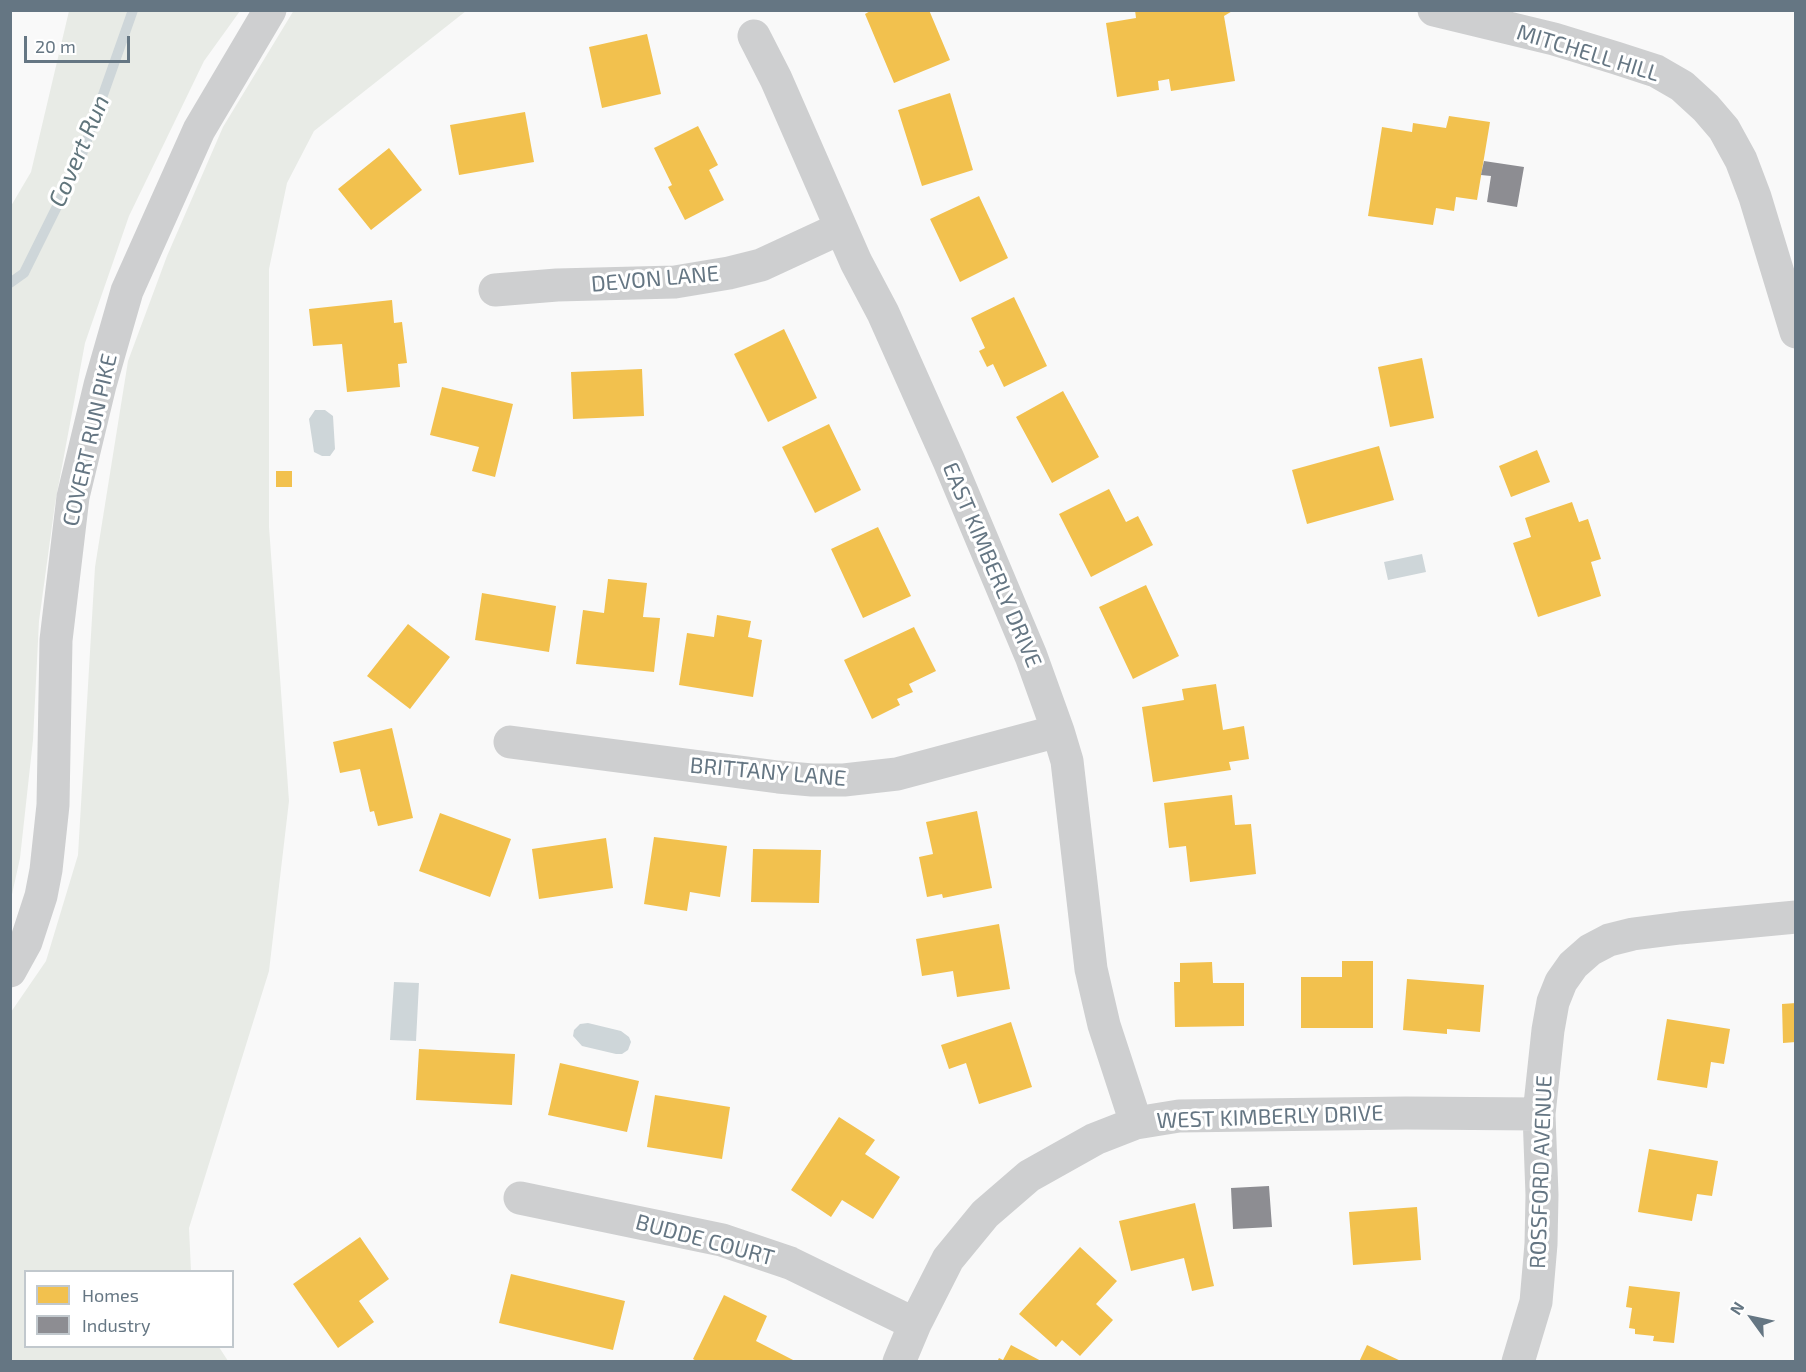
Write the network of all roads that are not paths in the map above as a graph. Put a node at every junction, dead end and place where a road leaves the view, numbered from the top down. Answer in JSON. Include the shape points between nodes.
{"nodes":[{"id":1,"x":270,"y":10,"type":"edge"},
{"id":2,"x":1434,"y":10,"type":"edge"},
{"id":3,"x":754,"y":36,"type":"dead end"},
{"id":4,"x":841,"y":228,"type":"junction"},
{"id":5,"x":495,"y":290,"type":"dead end"},
{"id":6,"x":1796,"y":332,"type":"edge"},
{"id":7,"x":1058,"y":731,"type":"junction"},
{"id":8,"x":510,"y":742,"type":"dead end"},
{"id":9,"x":1796,"y":917,"type":"edge"},
{"id":10,"x":10,"y":971,"type":"edge"},
{"id":11,"x":1539,"y":1114,"type":"junction"},
{"id":12,"x":1136,"y":1123,"type":"junction"},
{"id":13,"x":520,"y":1198,"type":"dead end"},
{"id":14,"x":915,"y":1324,"type":"junction"},
{"id":15,"x":899,"y":1362,"type":"edge"},
{"id":16,"x":1518,"y":1362,"type":"edge"}],
"edges":[{"from":1,"to":10,"type":"street","name":"COVERT RUN PIKE","via":[[199,130],[127,291],[100,385],[73,497],[56,640],[53,805],[46,870],[26,942]]},
{"from":2,"to":6,"type":"street","name":"MITCHELL HILL","via":[[1616,58],[1656,71],[1682,86],[1724,129],[1741,160]]},
{"from":3,"to":4,"type":"street","name":"EAST KIMBERLY DRIVE"},
{"from":4,"to":5,"type":"street","name":"DEVON LANE","via":[[761,265],[729,273],[675,282]]},
{"from":4,"to":7,"type":"street","name":"EAST KIMBERLY DRIVE","via":[[949,461],[1031,656]]},
{"from":7,"to":8,"type":"street","name":"BRITTANY LANE","via":[[897,774],[844,780],[778,777]]},
{"from":7,"to":12,"type":"street","name":"EAST KIMBERLY DRIVE","via":[[1067,761],[1091,969]]},
{"from":9,"to":11,"type":"street","name":"ROSSFORD AVENUE","via":[[1634,934],[1590,950],[1573,965],[1553,1002]]},
{"from":11,"to":12,"type":"street","name":"WEST KIMBERLY DRIVE","via":[[1179,1116]]},
{"from":11,"to":16,"type":"street","name":"ROSSFORD AVENUE","via":[[1541,1244],[1536,1302]]},
{"from":12,"to":14,"type":"street","name":"WEST KIMBERLY DRIVE","via":[[1095,1139],[1029,1176],[985,1214],[948,1258]]},
{"from":13,"to":14,"type":"street","name":"BUDDE COURT","via":[[722,1240],[790,1263]]},
{"from":14,"to":15,"type":"street","name":"WEST KIMBERLY DRIVE"}]}
